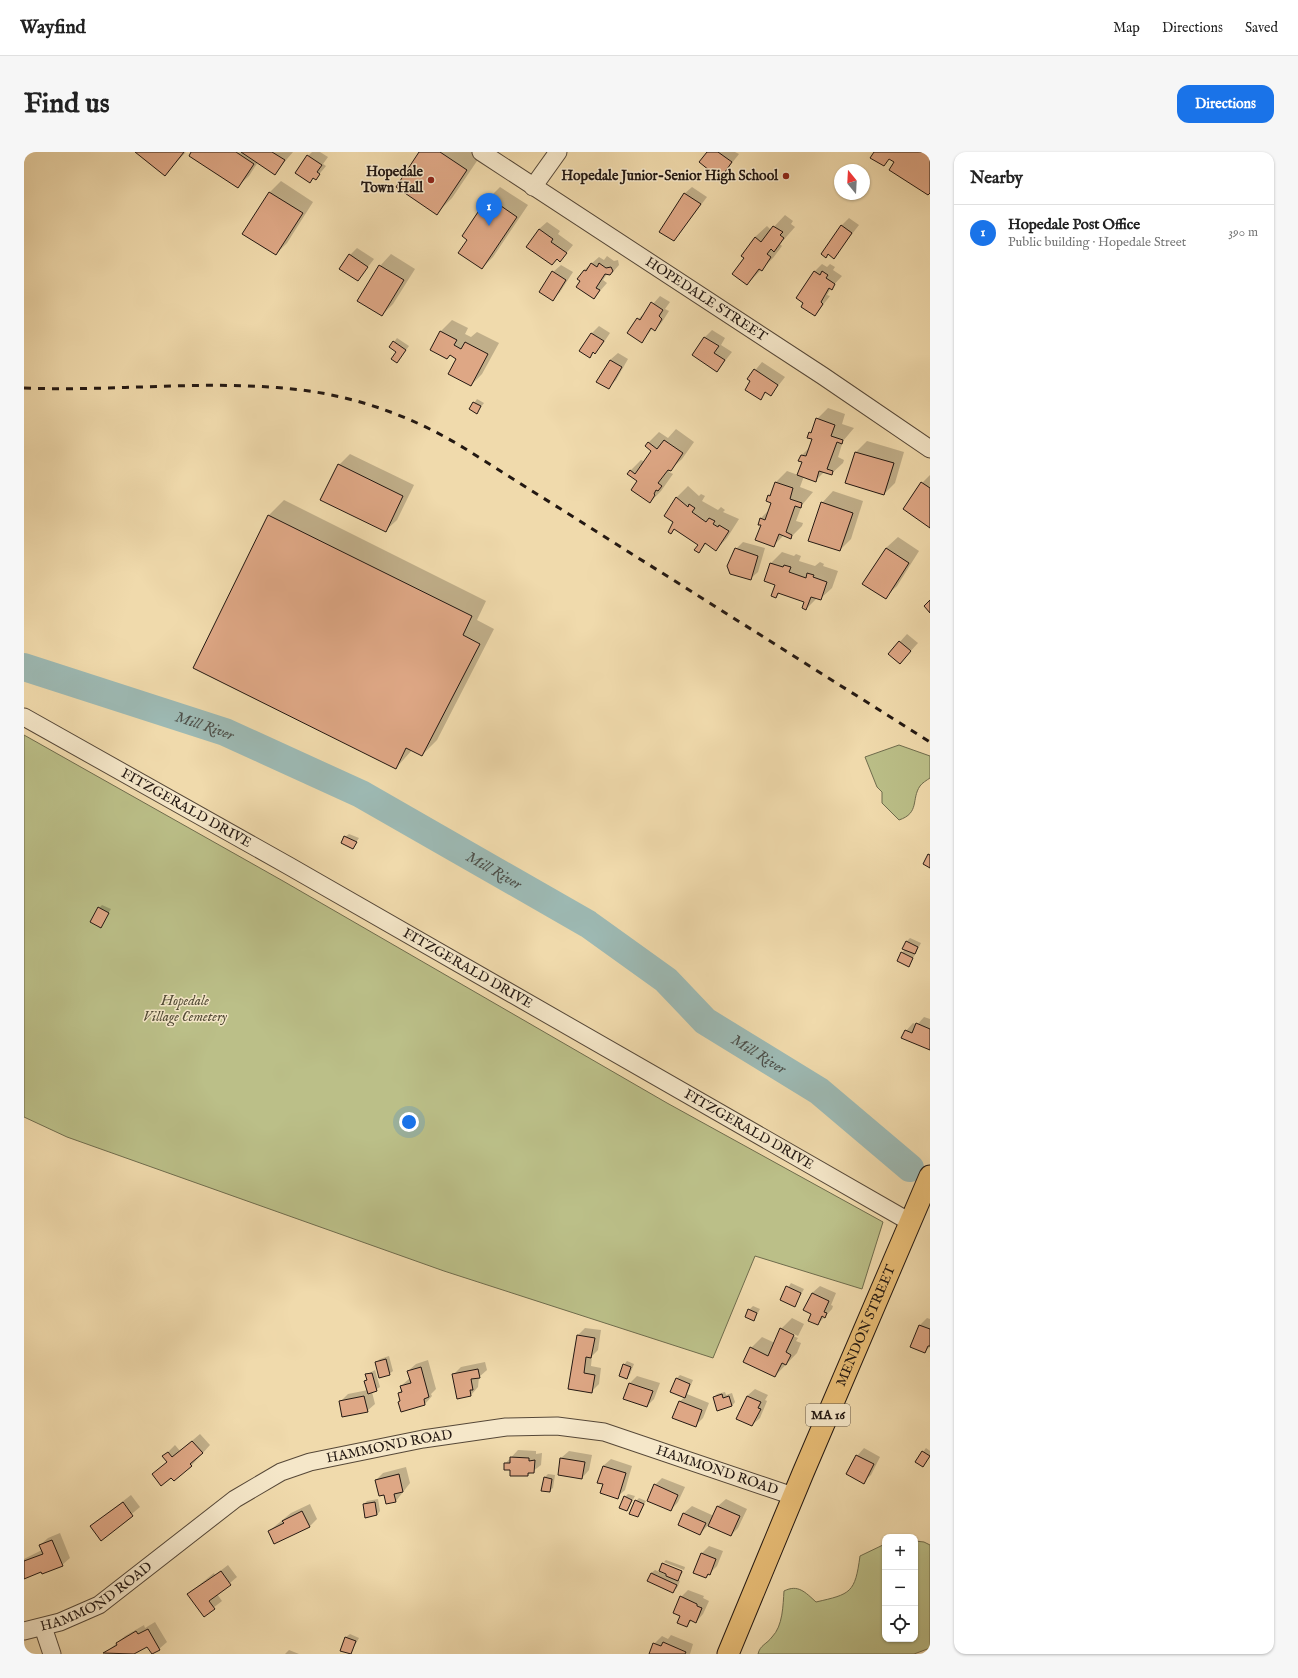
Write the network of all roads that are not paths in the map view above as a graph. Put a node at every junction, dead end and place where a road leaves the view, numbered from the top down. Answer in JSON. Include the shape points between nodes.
{"nodes":[{"id":1,"x":481,"y":152,"type":"edge"},
{"id":2,"x":558,"y":152,"type":"edge"},
{"id":3,"x":533,"y":187,"type":"junction"},
{"id":4,"x":930,"y":449,"type":"edge"},
{"id":5,"x":24,"y":717,"type":"edge"},
{"id":6,"x":930,"y":1176,"type":"edge"},
{"id":7,"x":910,"y":1222,"type":"junction"},
{"id":8,"x":793,"y":1496,"type":"junction"},
{"id":9,"x":43,"y":1627,"type":"junction"},
{"id":10,"x":24,"y":1630,"type":"edge"},
{"id":11,"x":52,"y":1654,"type":"edge"},
{"id":12,"x":728,"y":1654,"type":"edge"}],
"edges":[{"from":1,"to":3,"type":"street","name":"HOPEDALE STREET"},
{"from":2,"to":3,"type":"street"},
{"from":3,"to":4,"type":"street","name":"HOPEDALE STREET","via":[[816,371]]},
{"from":5,"to":7,"type":"street","name":"FITZGERALD DRIVE"},
{"from":6,"to":7,"type":"main road","name":"MENDON STREET","number":"MA 16"},
{"from":7,"to":8,"type":"main road","name":"MENDON STREET","number":"MA 16"},
{"from":8,"to":9,"type":"street","name":"HAMMOND ROAD","via":[[604,1432],[557,1426],[506,1427],[423,1439],[310,1462],[281,1472],[235,1499],[99,1605]]},
{"from":8,"to":12,"type":"main road","name":"MENDON STREET","number":"MA 16"},
{"from":9,"to":10,"type":"street","name":"HAMMOND ROAD"},
{"from":9,"to":11,"type":"street"}]}
